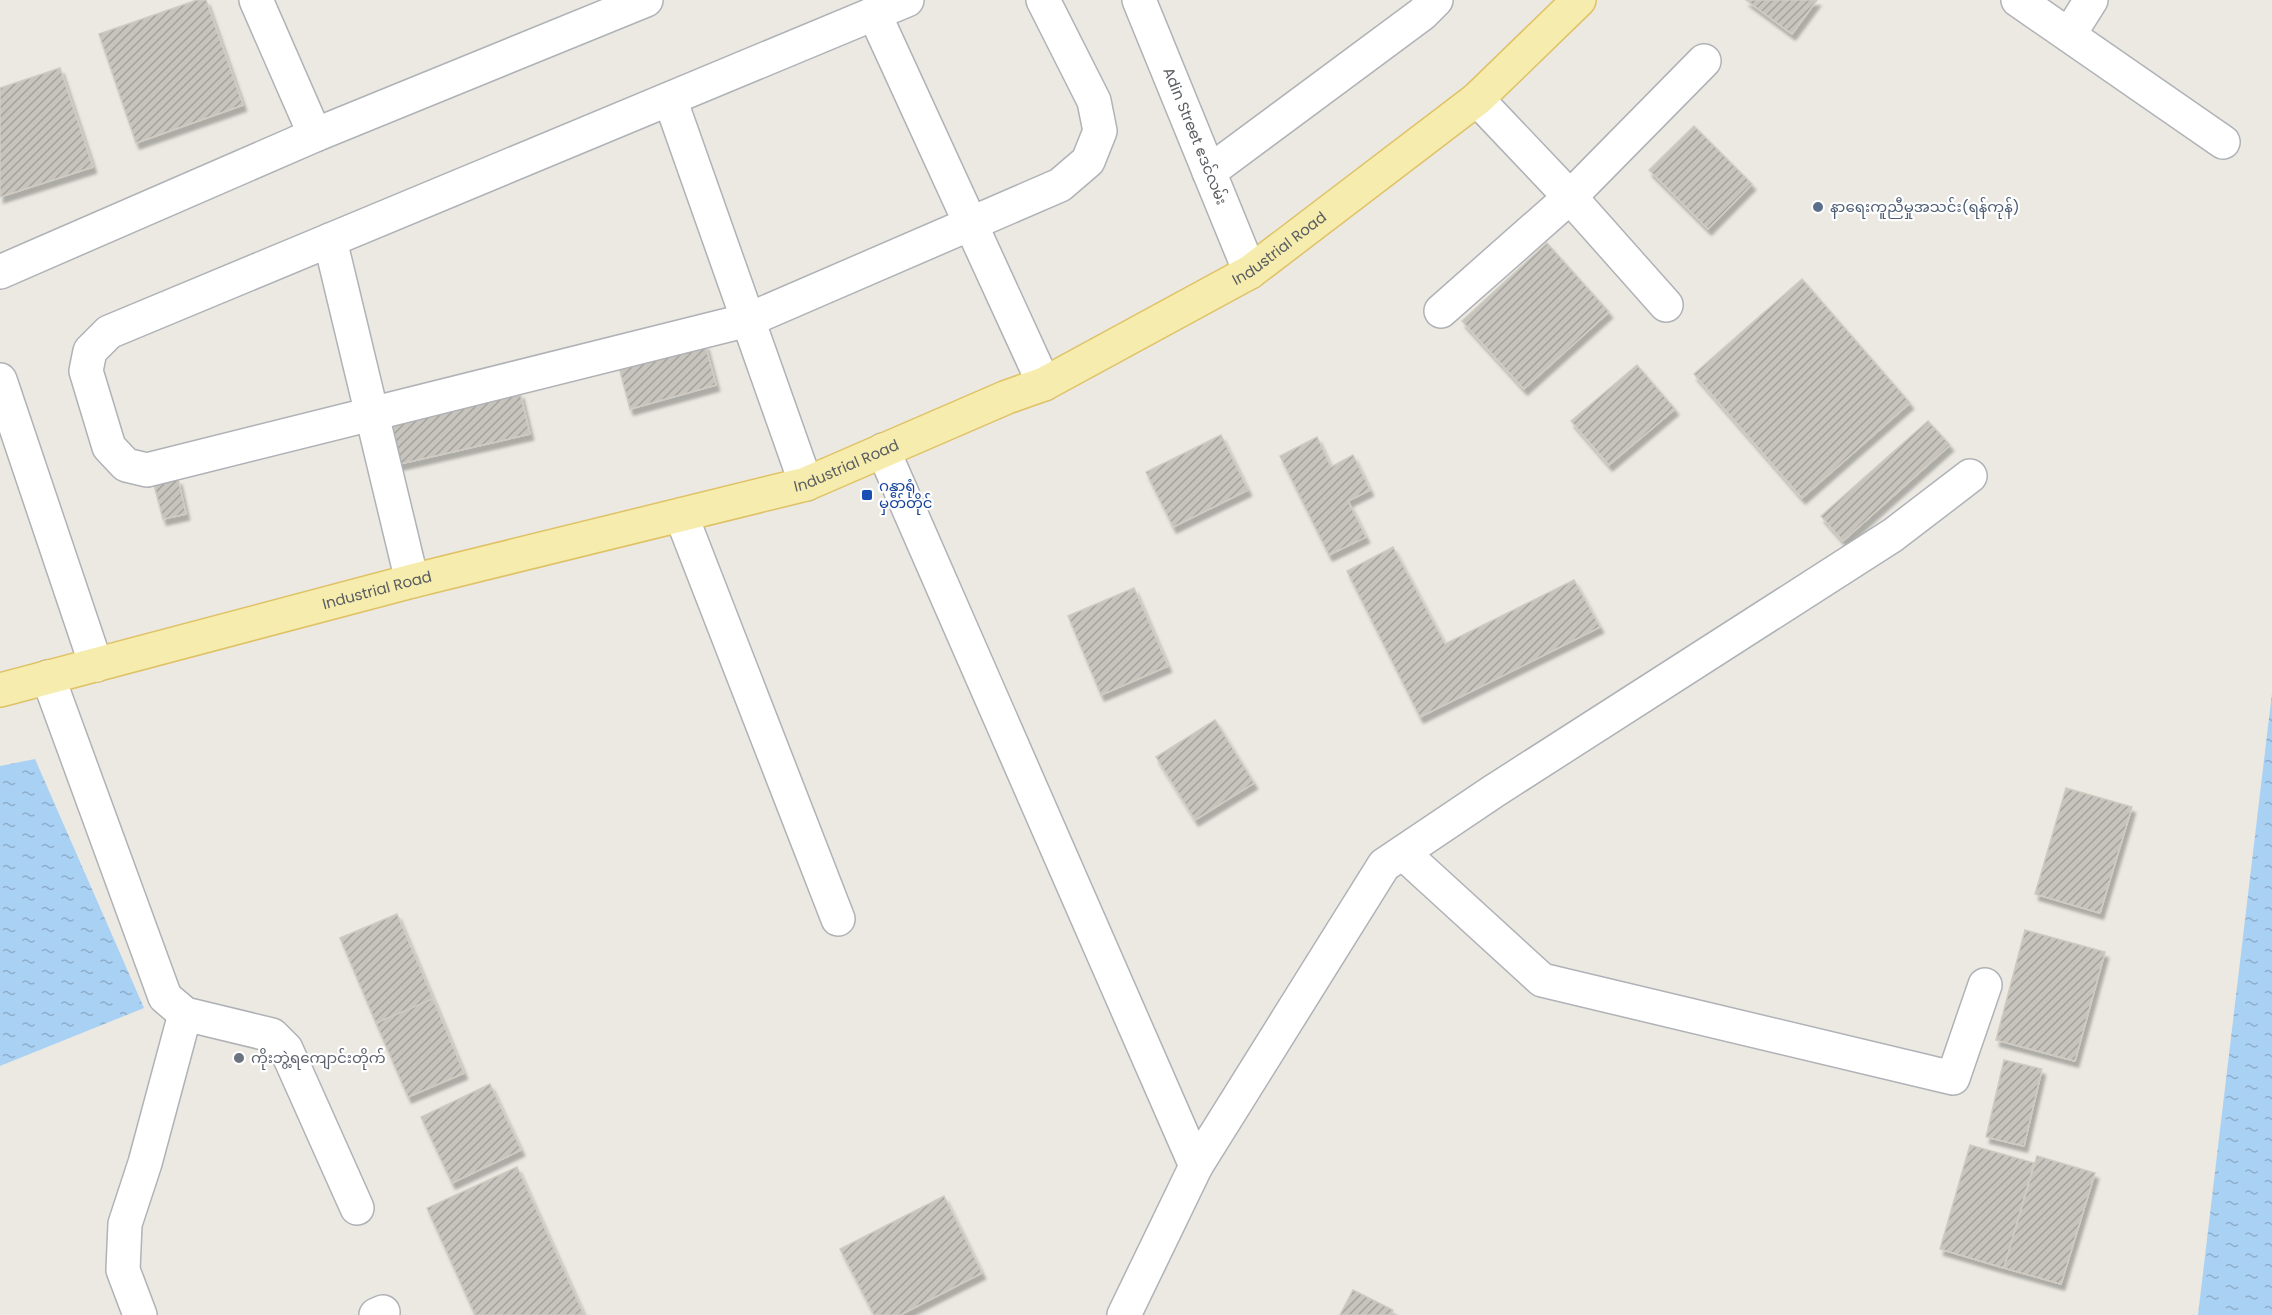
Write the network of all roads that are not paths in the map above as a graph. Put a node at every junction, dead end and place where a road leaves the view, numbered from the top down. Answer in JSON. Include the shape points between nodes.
{"nodes":[{"id":1,"x":256,"y":0,"type":"edge"},
{"id":2,"x":646,"y":0,"type":"edge"},
{"id":3,"x":907,"y":0,"type":"edge"},
{"id":4,"x":1043,"y":0,"type":"edge"},
{"id":5,"x":1139,"y":0,"type":"edge"},
{"id":6,"x":1436,"y":0,"type":"edge"},
{"id":7,"x":1580,"y":0,"type":"edge"},
{"id":8,"x":2018,"y":0,"type":"edge"},
{"id":9,"x":2091,"y":0,"type":"edge"},
{"id":10,"x":874,"y":14,"type":"junction"},
{"id":11,"x":2069,"y":35,"type":"junction"},
{"id":12,"x":1704,"y":61,"type":"dead end"},
{"id":13,"x":670,"y":99,"type":"junction"},
{"id":14,"x":1477,"y":99,"type":"junction"},
{"id":15,"x":315,"y":135,"type":"junction"},
{"id":16,"x":2223,"y":142,"type":"dead end"},
{"id":17,"x":1209,"y":172,"type":"junction"},
{"id":18,"x":1570,"y":197,"type":"junction"},
{"id":19,"x":971,"y":225,"type":"junction"},
{"id":20,"x":330,"y":240,"type":"junction"},
{"id":21,"x":0,"y":272,"type":"edge"},
{"id":22,"x":1250,"y":272,"type":"junction"},
{"id":23,"x":1666,"y":304,"type":"dead end"},
{"id":24,"x":1441,"y":311,"type":"dead end"},
{"id":25,"x":748,"y":320,"type":"junction"},
{"id":26,"x":0,"y":380,"type":"edge"},
{"id":27,"x":1044,"y":384,"type":"junction"},
{"id":28,"x":371,"y":415,"type":"junction"},
{"id":29,"x":883,"y":450,"type":"junction"},
{"id":30,"x":1970,"y":477,"type":"dead end"},
{"id":31,"x":806,"y":484,"type":"junction"},
{"id":32,"x":681,"y":515,"type":"junction"},
{"id":33,"x":412,"y":581,"type":"junction"},
{"id":34,"x":96,"y":665,"type":"junction"},
{"id":35,"x":48,"y":677,"type":"junction"},
{"id":36,"x":0,"y":690,"type":"edge"},
{"id":37,"x":1403,"y":853,"type":"junction"},
{"id":38,"x":838,"y":919,"type":"dead end"},
{"id":39,"x":1985,"y":985,"type":"dead end"},
{"id":40,"x":185,"y":1014,"type":"junction"},
{"id":41,"x":1196,"y":1166,"type":"junction"},
{"id":42,"x":357,"y":1208,"type":"dead end"},
{"id":43,"x":140,"y":1315,"type":"edge"},
{"id":44,"x":1124,"y":1315,"type":"edge"}],
"edges":[{"from":1,"to":15,"type":"street"},
{"from":2,"to":15,"type":"street"},
{"from":3,"to":10,"type":"street"},
{"from":4,"to":19,"type":"street","via":[[1094,101],[1100,131],[1088,161],[1060,185]]},
{"from":5,"to":17,"type":"street","name":"Adin Street ဧဒင်လမ်း"},
{"from":6,"to":17,"type":"street"},
{"from":7,"to":14,"type":"main road","name":"Industrial Road"},
{"from":8,"to":11,"type":"street"},
{"from":9,"to":11,"type":"street"},
{"from":10,"to":13,"type":"street"},
{"from":10,"to":19,"type":"street"},
{"from":11,"to":16,"type":"street"},
{"from":12,"to":18,"type":"street"},
{"from":13,"to":20,"type":"street"},
{"from":13,"to":25,"type":"street"},
{"from":14,"to":18,"type":"street"},
{"from":14,"to":22,"type":"main road","name":"Industrial Road"},
{"from":15,"to":21,"type":"street"},
{"from":17,"to":22,"type":"street","name":"Adin Street ဧဒင်လမ်း"},
{"from":18,"to":23,"type":"street"},
{"from":18,"to":24,"type":"street"},
{"from":19,"to":25,"type":"street"},
{"from":19,"to":27,"type":"street"},
{"from":20,"to":28,"type":"street"},
{"from":20,"to":28,"type":"street","via":[[109,332],[90,351],[86,371],[109,447],[126,465],[147,470]]},
{"from":22,"to":27,"type":"main road","name":"Industrial Road"},
{"from":25,"to":28,"type":"street"},
{"from":25,"to":31,"type":"street"},
{"from":26,"to":34,"type":"street"},
{"from":27,"to":29,"type":"main road","name":"Industrial Road"},
{"from":28,"to":33,"type":"street"},
{"from":29,"to":31,"type":"main road","name":"Industrial Road"},
{"from":29,"to":41,"type":"street"},
{"from":30,"to":37,"type":"street","via":[[1893,535]]},
{"from":31,"to":32,"type":"main road","name":"Industrial Road"},
{"from":32,"to":33,"type":"main road","name":"Industrial Road"},
{"from":32,"to":38,"type":"street"},
{"from":33,"to":34,"type":"main road","name":"Industrial Road"},
{"from":34,"to":35,"type":"main road","name":"Industrial Road"},
{"from":35,"to":36,"type":"main road","name":"Industrial Road"},
{"from":35,"to":40,"type":"street","via":[[165,997]]},
{"from":37,"to":39,"type":"street","via":[[1542,981],[1953,1078]]},
{"from":37,"to":41,"type":"street","via":[[1384,865]]},
{"from":40,"to":42,"type":"street","via":[[272,1035],[286,1049]]},
{"from":40,"to":43,"type":"street","via":[[125,1224],[123,1270]]},
{"from":41,"to":44,"type":"street"}]}
